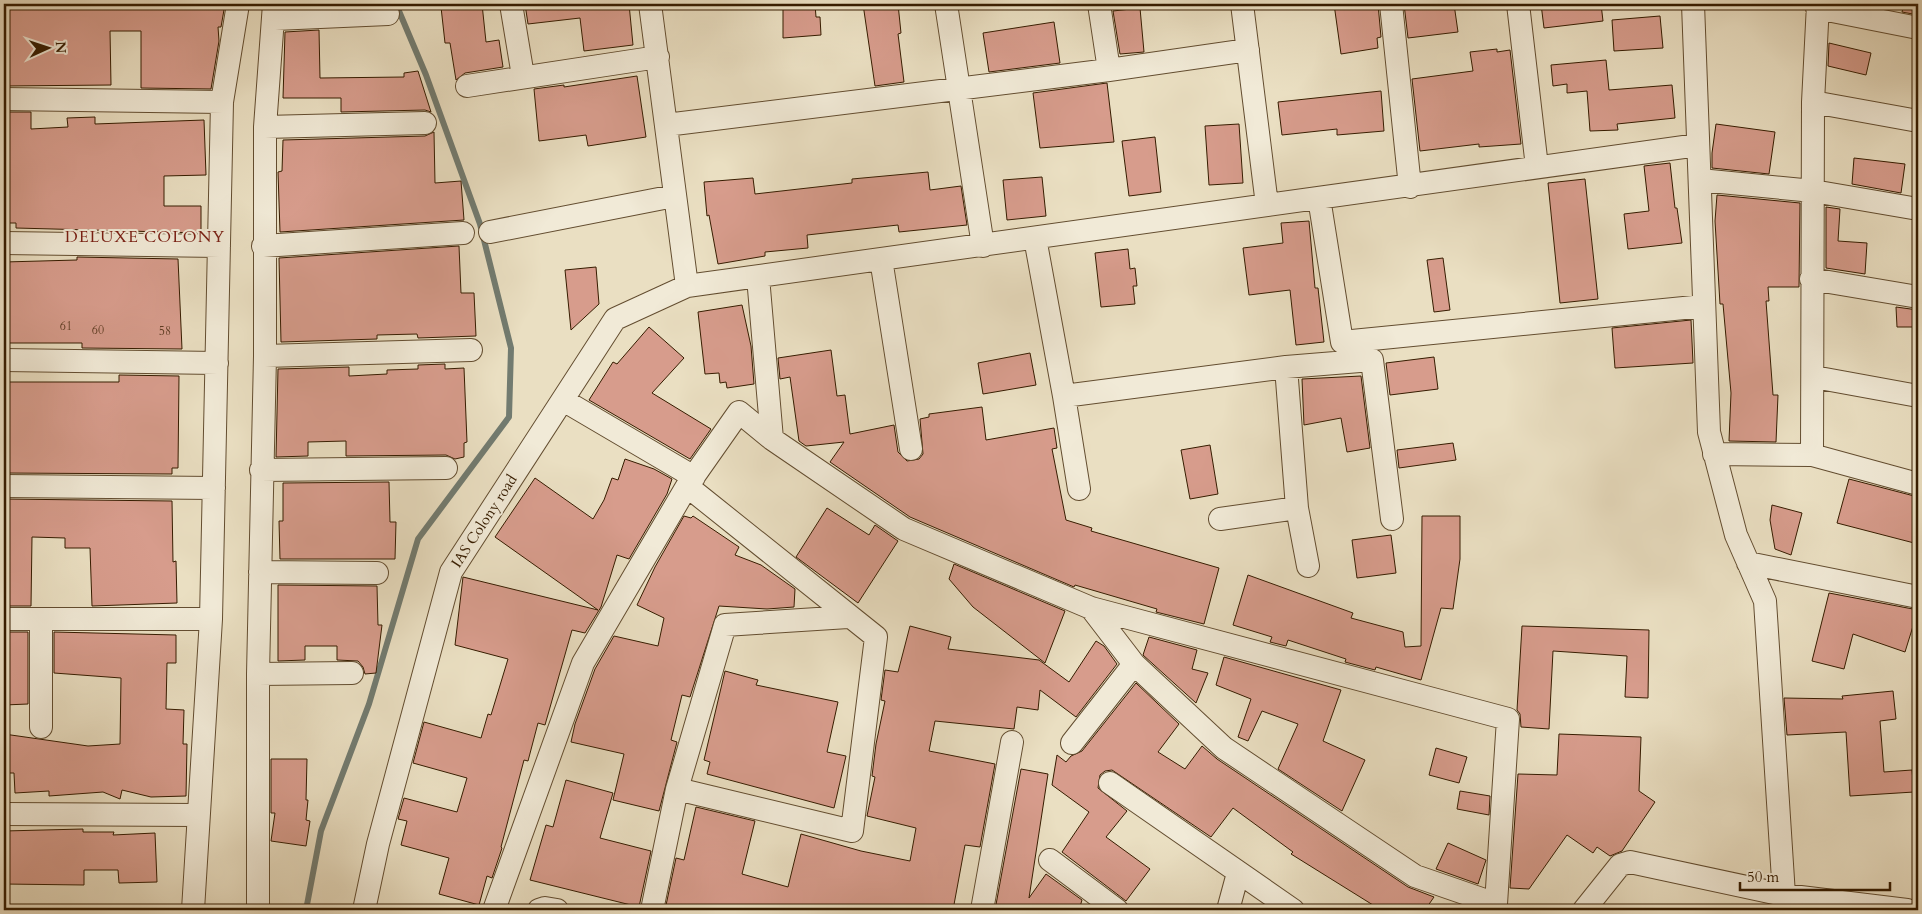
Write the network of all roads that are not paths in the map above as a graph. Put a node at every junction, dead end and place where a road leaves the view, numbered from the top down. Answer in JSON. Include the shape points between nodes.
{"nodes":[{"id":1,"x":238,"y":4,"type":"edge"},
{"id":2,"x":511,"y":4,"type":"edge"},
{"id":3,"x":650,"y":4,"type":"edge"},
{"id":4,"x":946,"y":4,"type":"edge"},
{"id":5,"x":1099,"y":4,"type":"edge"},
{"id":6,"x":1242,"y":4,"type":"edge"},
{"id":7,"x":1391,"y":4,"type":"edge"},
{"id":8,"x":1518,"y":4,"type":"edge"},
{"id":9,"x":1693,"y":4,"type":"edge"},
{"id":10,"x":1817,"y":6,"type":"edge"},
{"id":11,"x":275,"y":11,"type":"edge"},
{"id":12,"x":388,"y":14,"type":"dead end"},
{"id":13,"x":1918,"y":28,"type":"edge"},
{"id":14,"x":1248,"y":50,"type":"junction"},
{"id":15,"x":658,"y":57,"type":"junction"},
{"id":16,"x":1109,"y":70,"type":"junction"},
{"id":17,"x":523,"y":76,"type":"junction"},
{"id":18,"x":466,"y":86,"type":"dead end"},
{"id":19,"x":958,"y":88,"type":"junction"},
{"id":20,"x":4,"y":98,"type":"edge"},
{"id":21,"x":222,"y":102,"type":"junction"},
{"id":22,"x":1814,"y":102,"type":"junction"},
{"id":23,"x":1918,"y":120,"type":"edge"},
{"id":24,"x":425,"y":123,"type":"dead end"},
{"id":25,"x":666,"y":125,"type":"junction"},
{"id":26,"x":265,"y":126,"type":"junction"},
{"id":27,"x":1698,"y":145,"type":"junction"},
{"id":28,"x":1537,"y":167,"type":"junction"},
{"id":29,"x":1700,"y":180,"type":"junction"},
{"id":30,"x":1410,"y":186,"type":"junction"},
{"id":31,"x":1813,"y":191,"type":"junction"},
{"id":32,"x":674,"y":196,"type":"junction"},
{"id":33,"x":1319,"y":198,"type":"junction"},
{"id":34,"x":1267,"y":205,"type":"junction"},
{"id":35,"x":1918,"y":209,"type":"edge"},
{"id":36,"x":490,"y":232,"type":"dead end"},
{"id":37,"x":463,"y":233,"type":"dead end"},
{"id":38,"x":1035,"y":238,"type":"junction"},
{"id":39,"x":4,"y":243,"type":"edge"},
{"id":40,"x":219,"y":246,"type":"junction"},
{"id":41,"x":263,"y":246,"type":"junction"},
{"id":42,"x":983,"y":246,"type":"junction"},
{"id":43,"x":881,"y":259,"type":"junction"},
{"id":44,"x":758,"y":277,"type":"junction"},
{"id":45,"x":1812,"y":279,"type":"junction"},
{"id":46,"x":687,"y":286,"type":"junction"},
{"id":47,"x":1918,"y":297,"type":"edge"},
{"id":48,"x":1704,"y":306,"type":"junction"},
{"id":49,"x":1342,"y":342,"type":"junction"},
{"id":50,"x":471,"y":350,"type":"dead end"},
{"id":51,"x":265,"y":356,"type":"junction"},
{"id":52,"x":4,"y":360,"type":"edge"},
{"id":53,"x":1372,"y":360,"type":"junction"},
{"id":54,"x":216,"y":363,"type":"junction"},
{"id":55,"x":1286,"y":367,"type":"junction"},
{"id":56,"x":1814,"y":377,"type":"junction"},
{"id":57,"x":1064,"y":396,"type":"junction"},
{"id":58,"x":1918,"y":396,"type":"edge"},
{"id":59,"x":563,"y":400,"type":"junction"},
{"id":60,"x":772,"y":439,"type":"junction"},
{"id":61,"x":912,"y":449,"type":"dead end"},
{"id":62,"x":1714,"y":454,"type":"junction"},
{"id":63,"x":1812,"y":455,"type":"junction"},
{"id":64,"x":446,"y":468,"type":"dead end"},
{"id":65,"x":261,"y":470,"type":"junction"},
{"id":66,"x":690,"y":482,"type":"junction"},
{"id":67,"x":1918,"y":484,"type":"edge"},
{"id":68,"x":4,"y":486,"type":"edge"},
{"id":69,"x":214,"y":488,"type":"junction"},
{"id":70,"x":1079,"y":489,"type":"dead end"},
{"id":71,"x":1298,"y":508,"type":"junction"},
{"id":72,"x":1220,"y":519,"type":"dead end"},
{"id":73,"x":1392,"y":519,"type":"dead end"},
{"id":74,"x":1748,"y":563,"type":"junction"},
{"id":75,"x":1308,"y":566,"type":"dead end"},
{"id":76,"x":260,"y":572,"type":"junction"},
{"id":77,"x":377,"y":573,"type":"dead end"},
{"id":78,"x":1918,"y":597,"type":"edge"},
{"id":79,"x":1091,"y":608,"type":"junction"},
{"id":80,"x":848,"y":617,"type":"junction"},
{"id":81,"x":41,"y":619,"type":"junction"},
{"id":82,"x":211,"y":619,"type":"junction"},
{"id":83,"x":4,"y":620,"type":"edge"},
{"id":84,"x":1134,"y":664,"type":"junction"},
{"id":85,"x":352,"y":673,"type":"dead end"},
{"id":86,"x":258,"y":674,"type":"junction"},
{"id":87,"x":41,"y":727,"type":"dead end"},
{"id":88,"x":1012,"y":742,"type":"dead end"},
{"id":89,"x":1072,"y":743,"type":"dead end"},
{"id":90,"x":1110,"y":783,"type":"dead end"},
{"id":91,"x":677,"y":789,"type":"junction"},
{"id":92,"x":4,"y":814,"type":"edge"},
{"id":93,"x":197,"y":815,"type":"junction"},
{"id":94,"x":1050,"y":860,"type":"dead end"},
{"id":95,"x":1238,"y":873,"type":"junction"},
{"id":96,"x":1784,"y":895,"type":"junction"},
{"id":97,"x":1840,"y":905,"type":"edge"},
{"id":98,"x":1104,"y":906,"type":"edge"},
{"id":99,"x":1494,"y":907,"type":"edge"},
{"id":100,"x":193,"y":910,"type":"edge"},
{"id":101,"x":258,"y":910,"type":"edge"},
{"id":102,"x":364,"y":910,"type":"edge"},
{"id":103,"x":494,"y":910,"type":"edge"},
{"id":104,"x":539,"y":910,"type":"edge"},
{"id":105,"x":557,"y":910,"type":"edge"},
{"id":106,"x":652,"y":910,"type":"edge"},
{"id":107,"x":982,"y":910,"type":"edge"},
{"id":108,"x":1228,"y":910,"type":"edge"},
{"id":109,"x":1293,"y":910,"type":"edge"},
{"id":110,"x":1584,"y":910,"type":"edge"},
{"id":111,"x":1907,"y":910,"type":"edge"}],
"edges":[{"from":1,"to":21,"type":"street"},
{"from":2,"to":17,"type":"street"},
{"from":3,"to":15,"type":"street"},
{"from":4,"to":19,"type":"street"},
{"from":5,"to":16,"type":"street"},
{"from":6,"to":14,"type":"street"},
{"from":7,"to":30,"type":"street"},
{"from":8,"to":28,"type":"street"},
{"from":9,"to":27,"type":"street"},
{"from":10,"to":13,"type":"street"},
{"from":10,"to":22,"type":"street"},
{"from":11,"to":12,"type":"street"},
{"from":11,"to":26,"type":"street"},
{"from":14,"to":16,"type":"street"},
{"from":14,"to":34,"type":"street"},
{"from":15,"to":17,"type":"street"},
{"from":15,"to":25,"type":"street"},
{"from":16,"to":19,"type":"street"},
{"from":17,"to":18,"type":"street"},
{"from":19,"to":25,"type":"street"},
{"from":19,"to":42,"type":"street"},
{"from":20,"to":21,"type":"street"},
{"from":21,"to":40,"type":"street"},
{"from":22,"to":23,"type":"street"},
{"from":22,"to":31,"type":"street"},
{"from":24,"to":26,"type":"street"},
{"from":25,"to":32,"type":"street"},
{"from":26,"to":41,"type":"street"},
{"from":27,"to":28,"type":"street","name":"IAS Colony road"},
{"from":27,"to":29,"type":"street"},
{"from":28,"to":30,"type":"street","name":"IAS Colony road"},
{"from":29,"to":31,"type":"street"},
{"from":29,"to":48,"type":"street"},
{"from":30,"to":33,"type":"street","name":"IAS Colony road"},
{"from":31,"to":35,"type":"street"},
{"from":31,"to":45,"type":"street"},
{"from":32,"to":36,"type":"street"},
{"from":32,"to":46,"type":"street"},
{"from":33,"to":34,"type":"street","name":"IAS Colony road"},
{"from":33,"to":49,"type":"street"},
{"from":34,"to":38,"type":"street","name":"IAS Colony road"},
{"from":37,"to":41,"type":"street"},
{"from":38,"to":42,"type":"street","name":"IAS Colony road"},
{"from":38,"to":57,"type":"street"},
{"from":39,"to":40,"type":"street"},
{"from":40,"to":54,"type":"street"},
{"from":41,"to":51,"type":"street"},
{"from":42,"to":43,"type":"street","name":"IAS Colony road"},
{"from":43,"to":44,"type":"street","name":"IAS Colony road"},
{"from":43,"to":61,"type":"street"},
{"from":44,"to":46,"type":"street","name":"IAS Colony road"},
{"from":44,"to":60,"type":"street"},
{"from":45,"to":47,"type":"street"},
{"from":45,"to":56,"type":"street"},
{"from":46,"to":59,"type":"street","name":"IAS Colony road","via":[[615,319]]},
{"from":48,"to":49,"type":"street"},
{"from":48,"to":62,"type":"street","via":[[1709,432]]},
{"from":49,"to":53,"type":"street"},
{"from":50,"to":51,"type":"street"},
{"from":51,"to":65,"type":"street"},
{"from":52,"to":54,"type":"street"},
{"from":53,"to":55,"type":"street"},
{"from":53,"to":73,"type":"street"},
{"from":54,"to":69,"type":"street"},
{"from":55,"to":57,"type":"street"},
{"from":55,"to":71,"type":"street"},
{"from":56,"to":58,"type":"street"},
{"from":56,"to":63,"type":"street"},
{"from":57,"to":70,"type":"street"},
{"from":59,"to":66,"type":"street"},
{"from":59,"to":102,"type":"street","name":"IAS Colony road","via":[[451,572],[378,844]]},
{"from":60,"to":66,"type":"street","via":[[739,412]]},
{"from":60,"to":79,"type":"street","via":[[904,529]]},
{"from":62,"to":63,"type":"street"},
{"from":62,"to":74,"type":"street","via":[[1736,535]]},
{"from":63,"to":67,"type":"street"},
{"from":64,"to":65,"type":"street"},
{"from":65,"to":76,"type":"street"},
{"from":66,"to":80,"type":"street"},
{"from":66,"to":103,"type":"street","via":[[583,663]]},
{"from":68,"to":69,"type":"street"},
{"from":69,"to":82,"type":"street"},
{"from":71,"to":72,"type":"street"},
{"from":71,"to":75,"type":"street"},
{"from":74,"to":78,"type":"street"},
{"from":74,"to":96,"type":"street","via":[[1765,601]]},
{"from":76,"to":77,"type":"street"},
{"from":76,"to":86,"type":"street"},
{"from":79,"to":84,"type":"street"},
{"from":79,"to":99,"type":"street","via":[[1508,719]]},
{"from":80,"to":91,"type":"street","via":[[726,625]]},
{"from":80,"to":91,"type":"street","via":[[876,637],[852,831]]},
{"from":81,"to":82,"type":"street"},
{"from":81,"to":83,"type":"street"},
{"from":81,"to":87,"type":"street"},
{"from":82,"to":93,"type":"street"},
{"from":84,"to":89,"type":"street"},
{"from":84,"to":99,"type":"street","via":[[1224,748],[1414,876]]},
{"from":85,"to":86,"type":"street"},
{"from":86,"to":101,"type":"street"},
{"from":88,"to":107,"type":"street"},
{"from":90,"to":95,"type":"street"},
{"from":91,"to":106,"type":"street"},
{"from":92,"to":93,"type":"street"},
{"from":93,"to":100,"type":"street"},
{"from":94,"to":98,"type":"street"},
{"from":95,"to":108,"type":"street"},
{"from":95,"to":109,"type":"street"},
{"from":96,"to":97,"type":"street"},
{"from":96,"to":110,"type":"street","via":[[1630,862],[1620,865]]},
{"from":97,"to":111,"type":"street"},
{"from":104,"to":105,"type":"street"}]}
